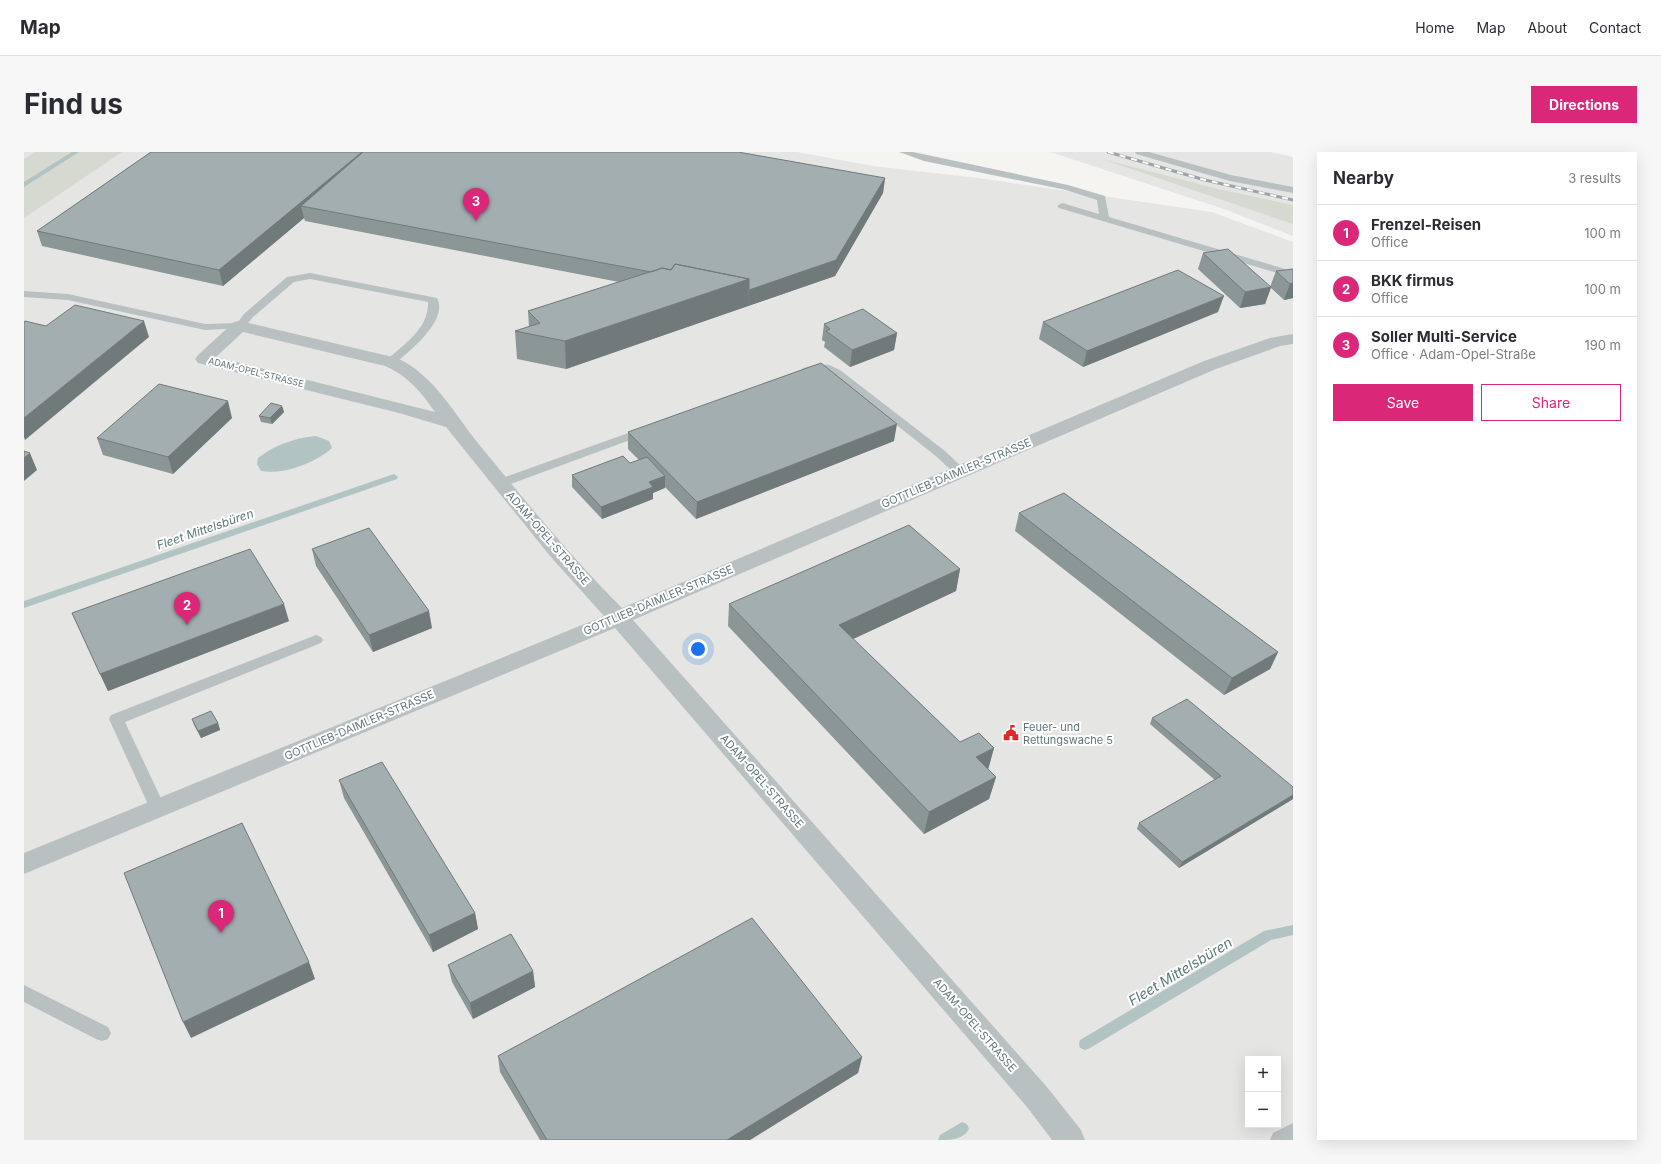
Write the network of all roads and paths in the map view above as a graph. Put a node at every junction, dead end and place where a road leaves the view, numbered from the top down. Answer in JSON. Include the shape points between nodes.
{"nodes":[{"id":1,"x":904,"y":152,"type":"edge"},
{"id":2,"x":1139,"y":152,"type":"edge"},
{"id":3,"x":1293,"y":190,"type":"edge"},
{"id":4,"x":1062,"y":206,"type":"dead end"},
{"id":5,"x":1104,"y":218,"type":"junction"},
{"id":6,"x":1293,"y":277,"type":"edge"},
{"id":7,"x":24,"y":294,"type":"edge"},
{"id":8,"x":240,"y":326,"type":"junction"},
{"id":9,"x":1293,"y":339,"type":"edge"},
{"id":10,"x":391,"y":362,"type":"junction"},
{"id":11,"x":795,"y":374,"type":"edge"},
{"id":12,"x":452,"y":423,"type":"junction"},
{"id":13,"x":657,"y":426,"type":"edge"},
{"id":14,"x":960,"y":472,"type":"junction"},
{"id":15,"x":501,"y":483,"type":"junction"},
{"id":16,"x":619,"y":618,"type":"junction"},
{"id":17,"x":316,"y":640,"type":"dead end"},
{"id":18,"x":158,"y":809,"type":"junction"},
{"id":19,"x":24,"y":864,"type":"edge"},
{"id":20,"x":24,"y":993,"type":"edge"},
{"id":21,"x":102,"y":1033,"type":"dead end"},
{"id":22,"x":1293,"y":1132,"type":"edge"},
{"id":23,"x":1070,"y":1140,"type":"edge"},
{"id":24,"x":1280,"y":1140,"type":"edge"}],
"edges":[{"from":1,"to":5,"type":"lane","via":[[1068,188],[1102,198]]},
{"from":2,"to":3,"type":"lane","via":[[1230,178]]},
{"from":4,"to":5,"type":"lane"},
{"from":5,"to":6,"type":"lane","via":[[1278,270]]},
{"from":7,"to":8,"type":"lane","via":[[68,297],[204,327]]},
{"from":8,"to":10,"type":"street","name":"ADAM-OPEL-STRASSE"},
{"from":8,"to":10,"type":"lane","via":[[291,279],[310,276],[433,300],[435,310],[430,324]]},
{"from":8,"to":12,"type":"street","name":"ADAM-OPEL-STRASSE","via":[[204,359]]},
{"from":9,"to":14,"type":"street","name":"GOTTLIEB-DAIMLER-STRASSE","via":[[1276,342],[1210,365]]},
{"from":10,"to":12,"type":"street","name":"ADAM-OPEL-STRASSE","via":[[401,366],[423,383]]},
{"from":11,"to":14,"type":"lane","via":[[816,366],[825,366],[836,372],[941,454]]},
{"from":12,"to":15,"type":"street","name":"ADAM-OPEL-STRASSE"},
{"from":13,"to":15,"type":"lane"},
{"from":14,"to":16,"type":"street","name":"GOTTLIEB-DAIMLER-STRASSE"},
{"from":15,"to":16,"type":"street","name":"ADAM-OPEL-STRASSE","via":[[598,598]]},
{"from":16,"to":18,"type":"street","name":"GOTTLIEB-DAIMLER-STRASSE"},
{"from":16,"to":23,"type":"street","name":"ADAM-OPEL-STRASSE","via":[[1038,1097]]},
{"from":17,"to":18,"type":"lane","via":[[116,719]]},
{"from":18,"to":19,"type":"street","name":"GOTTLIEB-DAIMLER-STRASSE"},
{"from":20,"to":21,"type":"lane"},
{"from":22,"to":24,"type":"lane"}]}
